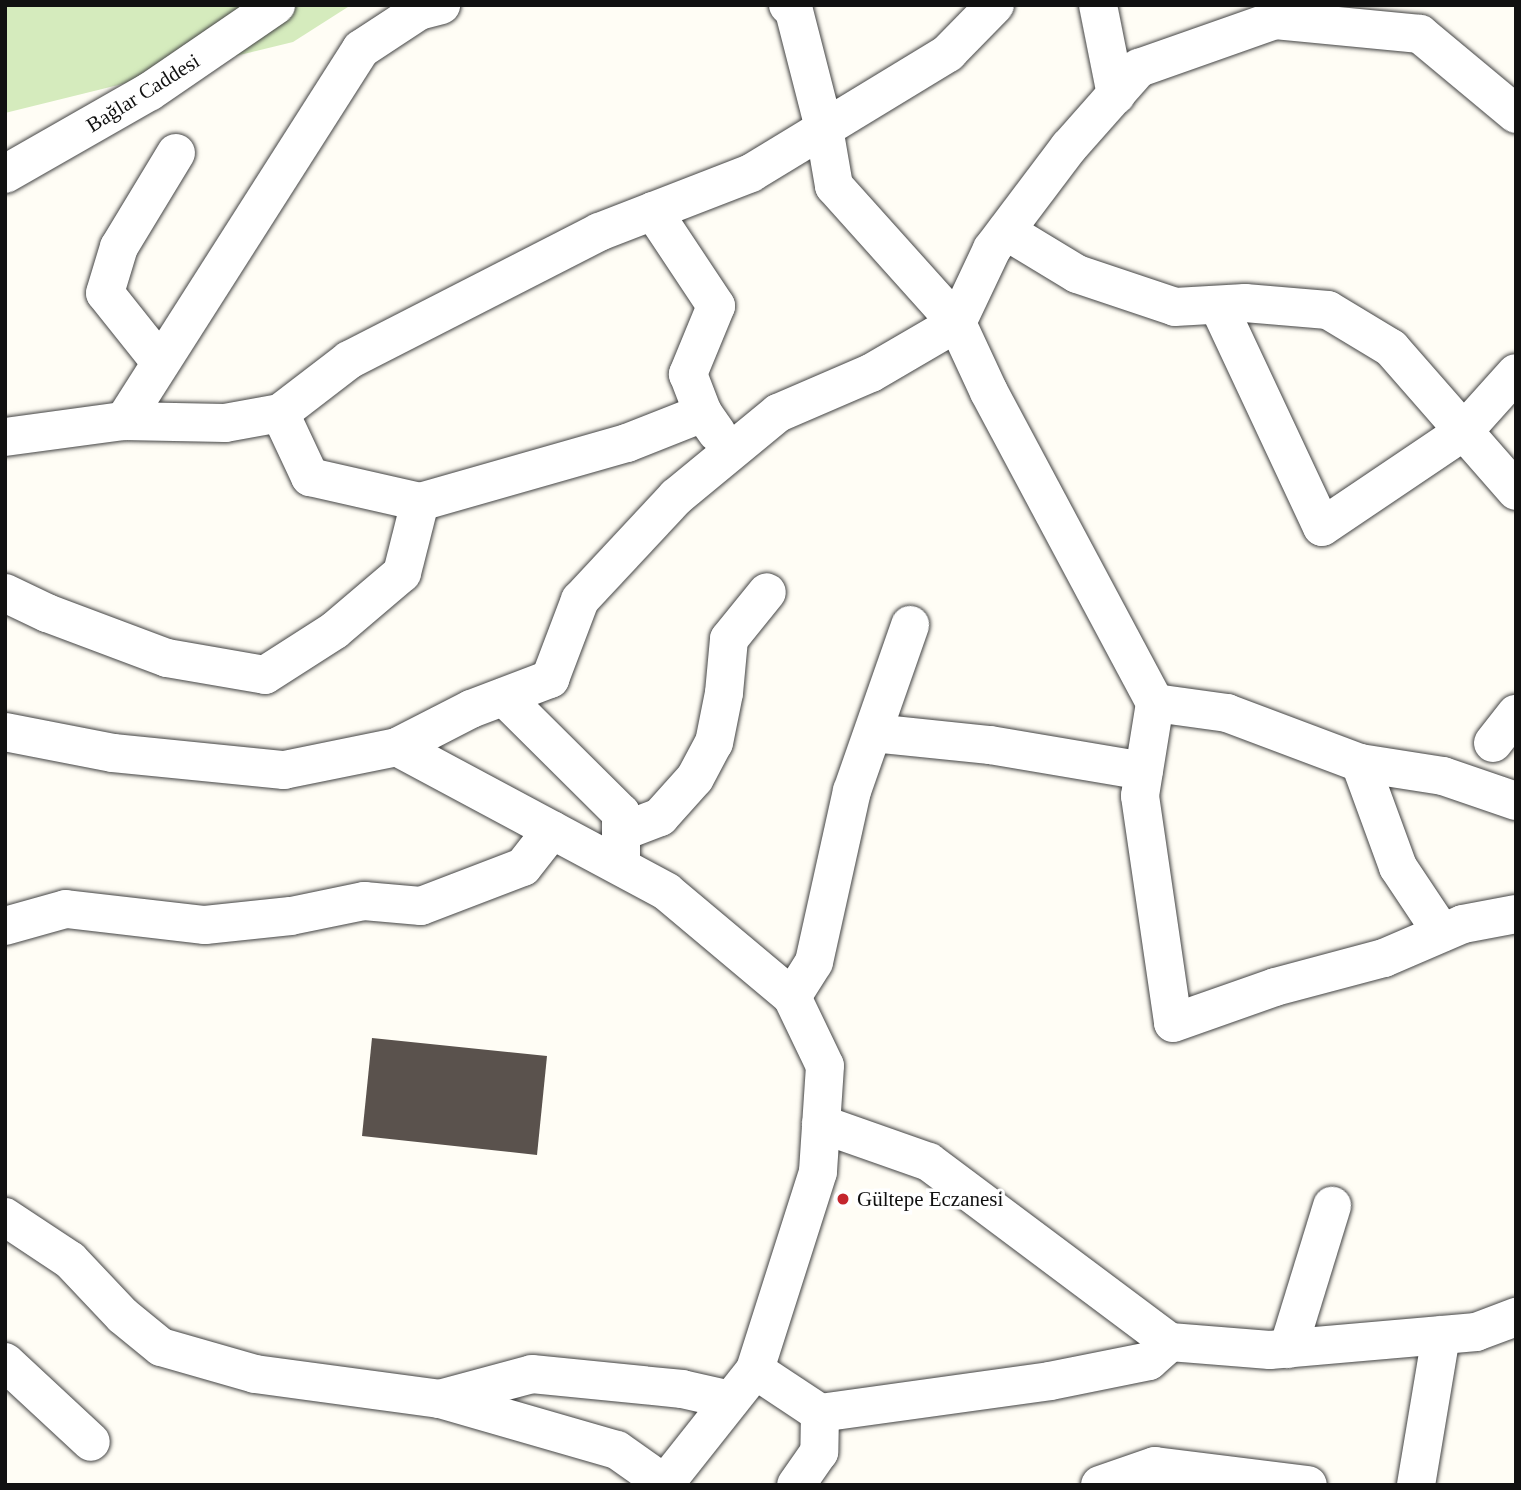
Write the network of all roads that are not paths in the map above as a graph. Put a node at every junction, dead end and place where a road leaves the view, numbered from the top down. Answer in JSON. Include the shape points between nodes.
{"nodes":[{"id":1,"x":276,"y":5,"type":"edge"},
{"id":2,"x":441,"y":5,"type":"edge"},
{"id":3,"x":788,"y":5,"type":"edge"},
{"id":4,"x":995,"y":5,"type":"edge"},
{"id":5,"x":1098,"y":5,"type":"edge"},
{"id":6,"x":1443,"y":53,"type":"junction"},
{"id":7,"x":1516,"y":75,"type":"edge"},
{"id":8,"x":1116,"y":95,"type":"junction"},
{"id":9,"x":1516,"y":114,"type":"edge"},
{"id":10,"x":824,"y":128,"type":"junction"},
{"id":11,"x":176,"y":153,"type":"dead end"},
{"id":12,"x":5,"y":174,"type":"edge"},
{"id":13,"x":653,"y":211,"type":"junction"},
{"id":14,"x":1006,"y":231,"type":"junction"},
{"id":15,"x":1218,"y":305,"type":"junction"},
{"id":16,"x":957,"y":323,"type":"junction"},
{"id":17,"x":160,"y":362,"type":"junction"},
{"id":18,"x":1516,"y":373,"type":"edge"},
{"id":19,"x":280,"y":413,"type":"junction"},
{"id":20,"x":703,"y":413,"type":"junction"},
{"id":21,"x":124,"y":421,"type":"junction"},
{"id":22,"x":1463,"y":432,"type":"junction"},
{"id":23,"x":5,"y":437,"type":"edge"},
{"id":24,"x":731,"y":452,"type":"junction"},
{"id":25,"x":1516,"y":491,"type":"edge"},
{"id":26,"x":420,"y":502,"type":"junction"},
{"id":27,"x":767,"y":592,"type":"dead end"},
{"id":28,"x":5,"y":593,"type":"edge"},
{"id":29,"x":910,"y":625,"type":"dead end"},
{"id":30,"x":504,"y":697,"type":"junction"},
{"id":31,"x":1155,"y":703,"type":"junction"},
{"id":32,"x":5,"y":732,"type":"edge"},
{"id":33,"x":873,"y":733,"type":"junction"},
{"id":34,"x":397,"y":747,"type":"junction"},
{"id":35,"x":1360,"y":763,"type":"junction"},
{"id":36,"x":1144,"y":771,"type":"junction"},
{"id":37,"x":1516,"y":801,"type":"edge"},
{"id":38,"x":552,"y":830,"type":"junction"},
{"id":39,"x":621,"y":849,"type":"junction"},
{"id":40,"x":1516,"y":914,"type":"edge"},
{"id":41,"x":5,"y":926,"type":"edge"},
{"id":42,"x":1442,"y":933,"type":"junction"},
{"id":43,"x":792,"y":997,"type":"junction"},
{"id":44,"x":821,"y":1124,"type":"junction"},
{"id":45,"x":1332,"y":1206,"type":"dead end"},
{"id":46,"x":5,"y":1217,"type":"edge"},
{"id":47,"x":1516,"y":1317,"type":"edge"},
{"id":48,"x":1441,"y":1335,"type":"junction"},
{"id":49,"x":1170,"y":1342,"type":"junction"},
{"id":50,"x":1288,"y":1349,"type":"junction"},
{"id":51,"x":5,"y":1362,"type":"edge"},
{"id":52,"x":755,"y":1370,"type":"junction"},
{"id":53,"x":439,"y":1399,"type":"junction"},
{"id":54,"x":732,"y":1400,"type":"junction"},
{"id":55,"x":820,"y":1413,"type":"junction"},
{"id":56,"x":91,"y":1442,"type":"dead end"},
{"id":57,"x":1210,"y":1479,"type":"edge"},
{"id":58,"x":1301,"y":1484,"type":"edge"},
{"id":59,"x":664,"y":1485,"type":"edge"},
{"id":60,"x":796,"y":1485,"type":"edge"},
{"id":61,"x":1100,"y":1485,"type":"edge"},
{"id":62,"x":1416,"y":1485,"type":"edge"}],
"edges":[{"from":1,"to":12,"type":"street","name":"Bağlar Caddesi","via":[[149,92]]},
{"from":2,"to":17,"type":"street","via":[[419,11],[361,49]]},
{"from":3,"to":10,"type":"street","via":[[794,11]]},
{"from":4,"to":10,"type":"street","via":[[948,53]]},
{"from":5,"to":8,"type":"street"},
{"from":6,"to":7,"type":"street"},
{"from":6,"to":8,"type":"street","via":[[1419,34],[1275,20],[1139,68]]},
{"from":6,"to":9,"type":"street"},
{"from":8,"to":14,"type":"street","via":[[1069,147]]},
{"from":10,"to":13,"type":"street","via":[[751,173]]},
{"from":10,"to":16,"type":"street","via":[[834,186]]},
{"from":11,"to":17,"type":"street","via":[[119,247],[105,293]]},
{"from":13,"to":19,"type":"street","via":[[599,232],[349,360]]},
{"from":13,"to":20,"type":"street","via":[[716,306],[688,374]]},
{"from":14,"to":15,"type":"street","via":[[1077,274],[1175,307]]},
{"from":14,"to":16,"type":"street","via":[[992,249]]},
{"from":15,"to":22,"type":"street","via":[[1328,310],[1391,348]]},
{"from":15,"to":22,"type":"street","via":[[1322,527]]},
{"from":16,"to":24,"type":"street","via":[[871,373],[778,412]]},
{"from":16,"to":31,"type":"street","via":[[989,392]]},
{"from":17,"to":21,"type":"street"},
{"from":18,"to":22,"type":"street"},
{"from":19,"to":21,"type":"street","via":[[225,423]]},
{"from":19,"to":26,"type":"street","via":[[310,477]]},
{"from":20,"to":24,"type":"street"},
{"from":20,"to":26,"type":"street","via":[[627,443]]},
{"from":21,"to":23,"type":"street"},
{"from":22,"to":25,"type":"street"},
{"from":24,"to":30,"type":"street","via":[[676,497],[580,600],[550,679]]},
{"from":26,"to":28,"type":"street","via":[[402,573],[335,630],[265,675],[167,658]]},
{"from":27,"to":39,"type":"street","via":[[729,639],[714,743],[695,778],[660,817]]},
{"from":29,"to":33,"type":"street"},
{"from":30,"to":34,"type":"street"},
{"from":30,"to":39,"type":"street","via":[[621,813]]},
{"from":31,"to":35,"type":"street","via":[[1227,713]]},
{"from":31,"to":36,"type":"street"},
{"from":32,"to":34,"type":"street","via":[[113,753],[284,771]]},
{"from":33,"to":36,"type":"street","via":[[990,745]]},
{"from":33,"to":43,"type":"street","via":[[852,791],[814,962]]},
{"from":34,"to":38,"type":"street"},
{"from":35,"to":37,"type":"street","via":[[1443,776]]},
{"from":35,"to":42,"type":"street","via":[[1398,867]]},
{"from":36,"to":42,"type":"street","via":[[1140,796],[1173,1023],[1275,987],[1384,958]]},
{"from":38,"to":39,"type":"street"},
{"from":38,"to":41,"type":"street","via":[[523,867],[421,906],[364,901],[291,916],[205,925],[65,909]]},
{"from":39,"to":43,"type":"street"},
{"from":40,"to":42,"type":"street"},
{"from":43,"to":44,"type":"street","via":[[825,1066]]},
{"from":44,"to":49,"type":"street","via":[[929,1162]]},
{"from":44,"to":52,"type":"street","via":[[818,1172]]},
{"from":45,"to":50,"type":"street"},
{"from":46,"to":53,"type":"street","via":[[70,1261],[123,1316],[161,1347],[255,1374]]},
{"from":47,"to":48,"type":"street","via":[[1476,1332]]},
{"from":48,"to":50,"type":"street"},
{"from":48,"to":62,"type":"street"},
{"from":49,"to":50,"type":"street"},
{"from":49,"to":55,"type":"street","via":[[1149,1361],[1050,1381]]},
{"from":51,"to":56,"type":"street"},
{"from":52,"to":54,"type":"street"},
{"from":52,"to":55,"type":"street"},
{"from":53,"to":54,"type":"street","via":[[532,1374],[682,1389]]},
{"from":53,"to":59,"type":"street","via":[[617,1450]]},
{"from":54,"to":59,"type":"street"},
{"from":55,"to":60,"type":"street","via":[[819,1452]]},
{"from":57,"to":58,"type":"street"},
{"from":57,"to":61,"type":"street","via":[[1155,1466]]}]}
